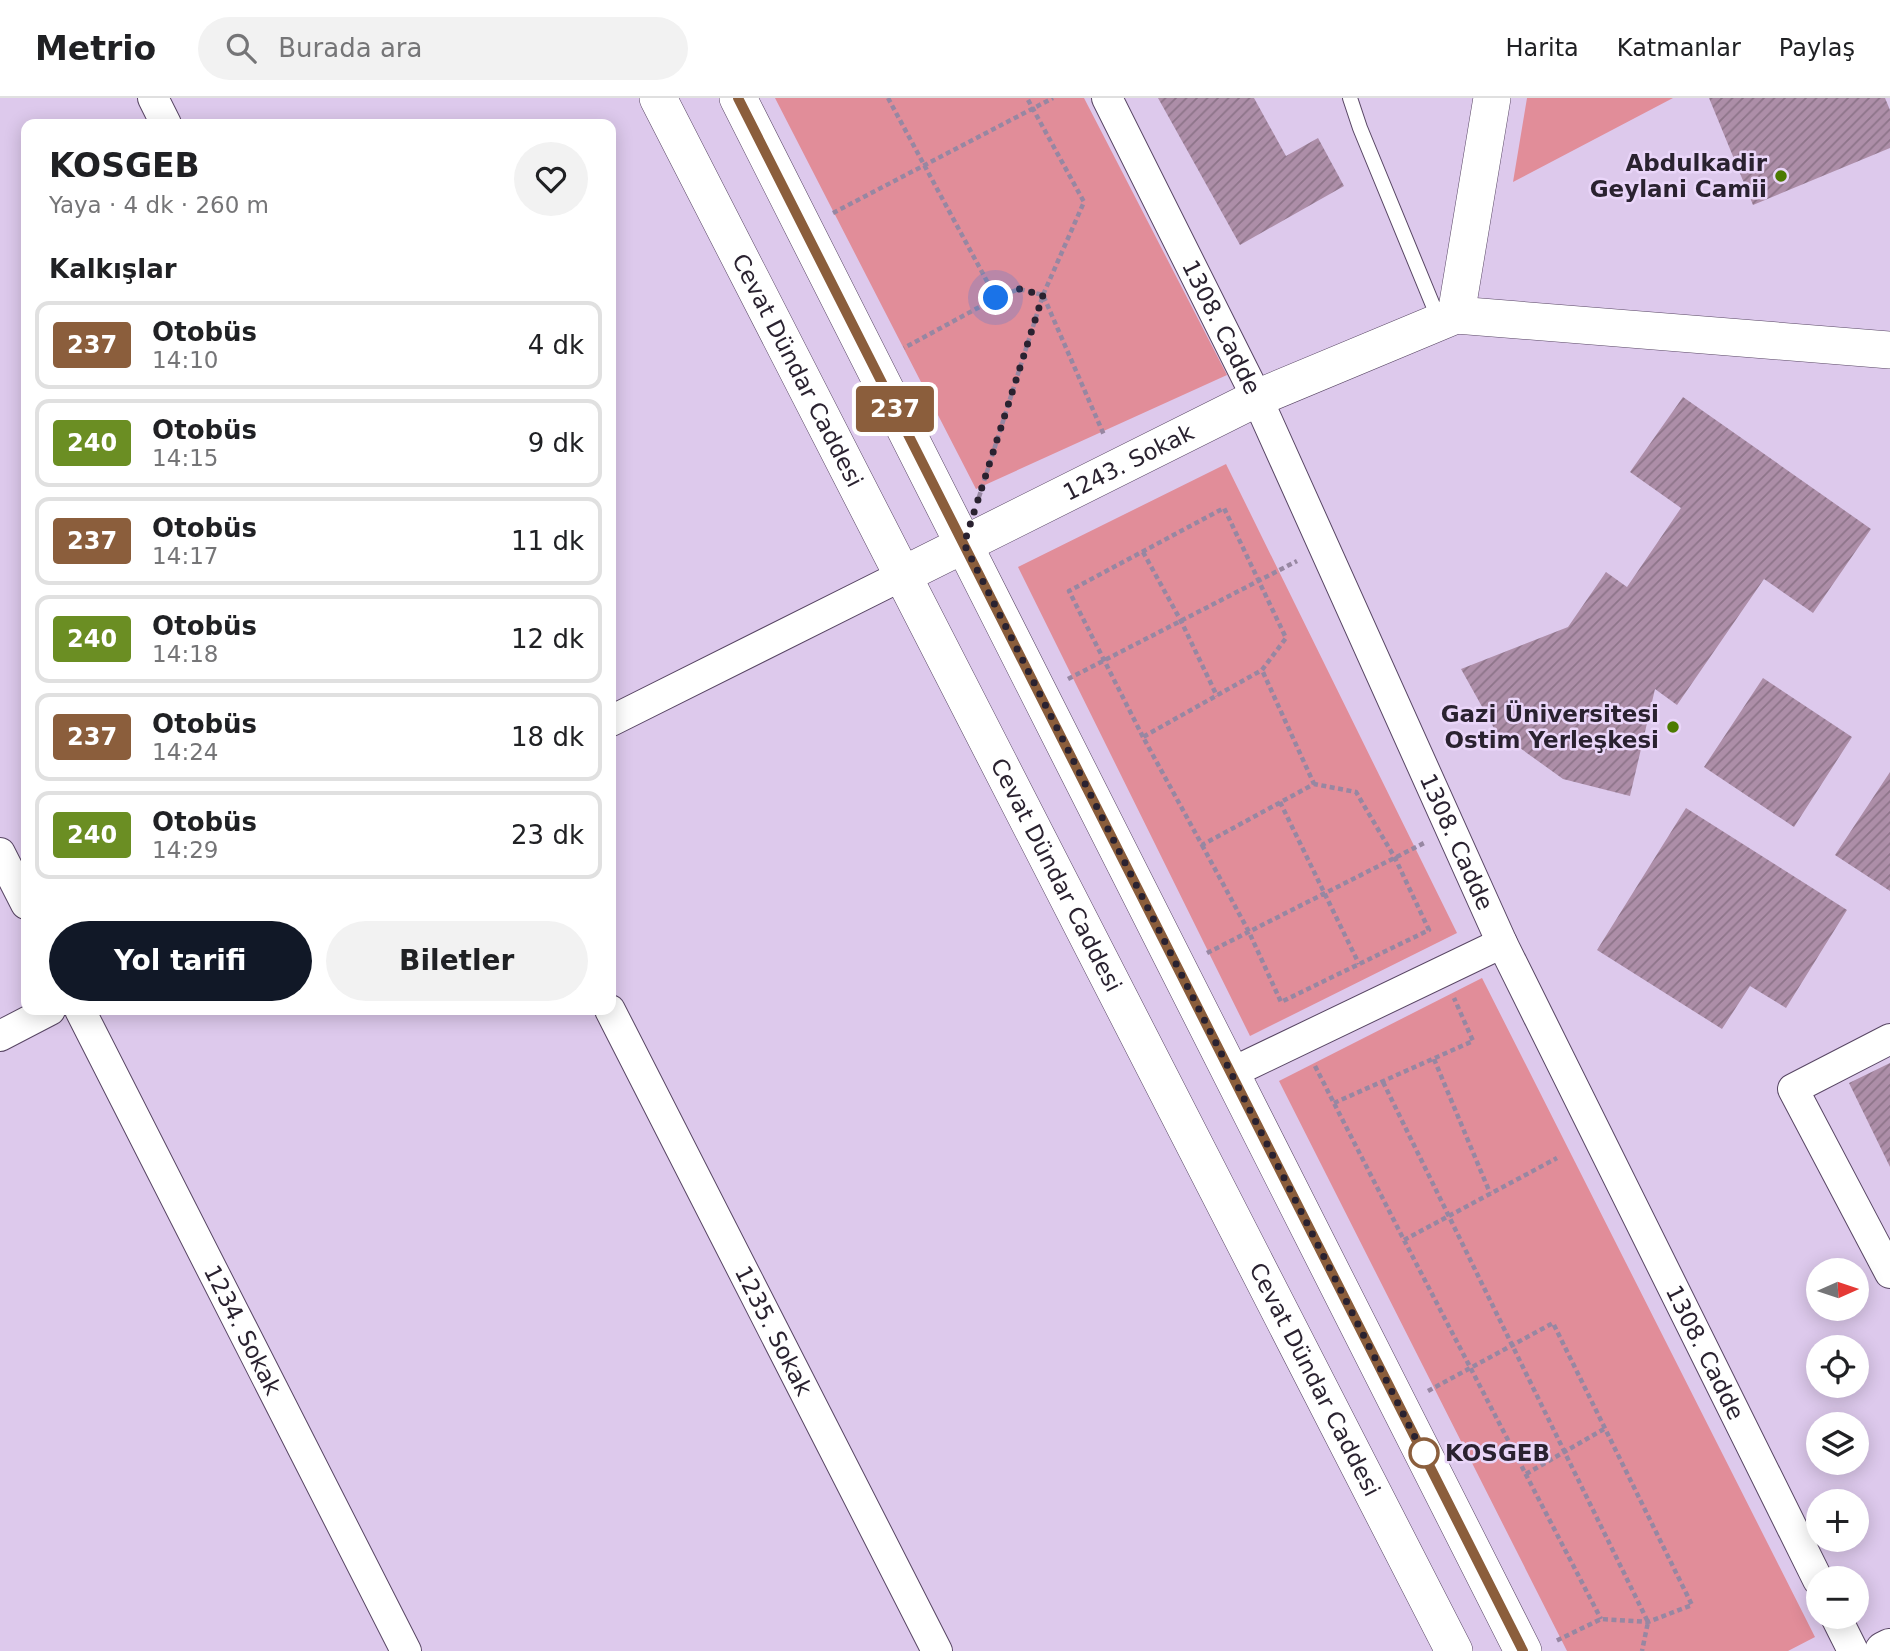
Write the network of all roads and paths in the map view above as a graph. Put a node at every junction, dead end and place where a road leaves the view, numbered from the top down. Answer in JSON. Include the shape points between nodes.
{"nodes":[{"id":1,"x":153,"y":98,"type":"edge"},
{"id":2,"x":659,"y":98,"type":"edge"},
{"id":3,"x":738,"y":98,"type":"edge"},
{"id":4,"x":888,"y":98,"type":"edge"},
{"id":5,"x":1027,"y":98,"type":"edge"},
{"id":6,"x":1053,"y":98,"type":"edge"},
{"id":7,"x":1107,"y":98,"type":"edge"},
{"id":8,"x":1350,"y":98,"type":"edge"},
{"id":9,"x":1492,"y":98,"type":"edge"},
{"id":10,"x":1033,"y":109,"type":"junction"},
{"id":11,"x":164,"y":119,"type":"edge"},
{"id":12,"x":925,"y":166,"type":"junction"},
{"id":13,"x":804,"y":228,"type":"junction"},
{"id":14,"x":1043,"y":295,"type":"junction"},
{"id":15,"x":996,"y":298,"type":"junction"},
{"id":16,"x":1448,"y":318,"type":"junction"},
{"id":17,"x":1890,"y":351,"type":"edge"},
{"id":18,"x":873,"y":365,"type":"junction"},
{"id":19,"x":1257,"y":398,"type":"junction"},
{"id":20,"x":1118,"y":467,"type":"junction"},
{"id":21,"x":964,"y":544,"type":"junction"},
{"id":22,"x":1324,"y":547,"type":"junction"},
{"id":23,"x":1143,"y":552,"type":"junction"},
{"id":24,"x":903,"y":575,"type":"junction"},
{"id":25,"x":1259,"y":580,"type":"junction"},
{"id":26,"x":1181,"y":621,"type":"junction"},
{"id":27,"x":1104,"y":660,"type":"junction"},
{"id":28,"x":1262,"y":670,"type":"junction"},
{"id":29,"x":1040,"y":694,"type":"junction"},
{"id":30,"x":1217,"y":696,"type":"junction"},
{"id":31,"x":616,"y":718,"type":"edge"},
{"id":32,"x":1143,"y":737,"type":"junction"},
{"id":33,"x":1314,"y":783,"type":"junction"},
{"id":34,"x":1280,"y":802,"type":"junction"},
{"id":35,"x":1451,"y":829,"type":"junction"},
{"id":36,"x":1202,"y":845,"type":"junction"},
{"id":37,"x":0,"y":853,"type":"edge"},
{"id":38,"x":1395,"y":858,"type":"junction"},
{"id":39,"x":21,"y":894,"type":"edge"},
{"id":40,"x":1324,"y":894,"type":"junction"},
{"id":41,"x":1249,"y":932,"type":"junction"},
{"id":42,"x":1503,"y":943,"type":"junction"},
{"id":43,"x":1359,"y":964,"type":"junction"},
{"id":44,"x":1178,"y":967,"type":"junction"},
{"id":45,"x":1443,"y":972,"type":"junction"},
{"id":46,"x":40,"y":1015,"type":"edge"},
{"id":47,"x":83,"y":1015,"type":"edge"},
{"id":48,"x":613,"y":1015,"type":"edge"},
{"id":49,"x":0,"y":1036,"type":"edge"},
{"id":50,"x":1890,"y":1039,"type":"edge"},
{"id":51,"x":1301,"y":1040,"type":"junction"},
{"id":52,"x":1434,"y":1059,"type":"junction"},
{"id":53,"x":1231,"y":1073,"type":"junction"},
{"id":54,"x":1382,"y":1082,"type":"junction"},
{"id":55,"x":1334,"y":1103,"type":"junction"},
{"id":56,"x":1557,"y":1158,"type":"dead end"},
{"id":57,"x":1490,"y":1193,"type":"junction"},
{"id":58,"x":1448,"y":1216,"type":"junction"},
{"id":59,"x":1404,"y":1240,"type":"junction"},
{"id":60,"x":1890,"y":1273,"type":"edge"},
{"id":61,"x":1512,"y":1346,"type":"junction"},
{"id":62,"x":1471,"y":1368,"type":"junction"},
{"id":63,"x":1399,"y":1406,"type":"junction"},
{"id":64,"x":1604,"y":1429,"type":"junction"},
{"id":65,"x":1564,"y":1452,"type":"junction"},
{"id":66,"x":1526,"y":1474,"type":"junction"},
{"id":67,"x":1811,"y":1566,"type":"edge"},
{"id":68,"x":1601,"y":1619,"type":"junction"},
{"id":69,"x":1648,"y":1622,"type":"junction"},
{"id":70,"x":1842,"y":1629,"type":"edge"},
{"id":71,"x":1535,"y":1648,"type":"edge"},
{"id":72,"x":1890,"y":1648,"type":"edge"},
{"id":73,"x":406,"y":1651,"type":"edge"},
{"id":74,"x":937,"y":1651,"type":"edge"},
{"id":75,"x":1454,"y":1651,"type":"edge"},
{"id":76,"x":1642,"y":1651,"type":"edge"},
{"id":77,"x":1853,"y":1651,"type":"edge"},
{"id":78,"x":1884,"y":1651,"type":"edge"}],
"edges":[{"from":1,"to":11,"type":"street"},
{"from":2,"to":24,"type":"street","name":"Cevat Dündar Caddesi"},
{"from":3,"to":13,"type":"street"},
{"from":4,"to":12,"type":"path"},
{"from":5,"to":10,"type":"path"},
{"from":6,"to":10,"type":"path"},
{"from":7,"to":19,"type":"street","name":"1308. Cadde"},
{"from":8,"to":16,"type":"lane"},
{"from":9,"to":16,"type":"street"},
{"from":10,"to":12,"type":"path"},
{"from":10,"to":14,"type":"path","via":[[1084,202]]},
{"from":12,"to":13,"type":"path"},
{"from":12,"to":15,"type":"path"},
{"from":13,"to":18,"type":"street"},
{"from":14,"to":15,"type":"path","via":[[1019,289]]},
{"from":14,"to":20,"type":"path"},
{"from":14,"to":21,"type":"path"},
{"from":15,"to":18,"type":"path"},
{"from":16,"to":17,"type":"street"},
{"from":16,"to":19,"type":"street","name":"1243. Sokak"},
{"from":18,"to":21,"type":"street"},
{"from":19,"to":20,"type":"street","name":"1243. Sokak"},
{"from":19,"to":22,"type":"street","name":"1308. Cadde"},
{"from":20,"to":21,"type":"street","name":"1243. Sokak"},
{"from":21,"to":24,"type":"street","name":"1243. Sokak"},
{"from":21,"to":29,"type":"street"},
{"from":22,"to":25,"type":"path"},
{"from":22,"to":35,"type":"street","name":"1308. Cadde"},
{"from":23,"to":25,"type":"path","via":[[1224,508]]},
{"from":23,"to":26,"type":"path"},
{"from":23,"to":27,"type":"path","via":[[1069,591]]},
{"from":24,"to":31,"type":"street","name":"1243. Sokak"},
{"from":24,"to":75,"type":"street","name":"Cevat Dündar Caddesi"},
{"from":25,"to":26,"type":"path"},
{"from":25,"to":28,"type":"path","via":[[1286,638]]},
{"from":26,"to":27,"type":"path"},
{"from":26,"to":30,"type":"path"},
{"from":27,"to":29,"type":"path"},
{"from":27,"to":32,"type":"path"},
{"from":28,"to":30,"type":"path"},
{"from":28,"to":33,"type":"path"},
{"from":29,"to":44,"type":"street"},
{"from":30,"to":32,"type":"path"},
{"from":32,"to":36,"type":"path"},
{"from":33,"to":34,"type":"path"},
{"from":33,"to":38,"type":"path","via":[[1356,792]]},
{"from":34,"to":36,"type":"path"},
{"from":34,"to":40,"type":"path"},
{"from":35,"to":38,"type":"path"},
{"from":35,"to":42,"type":"street","name":"1308. Cadde"},
{"from":36,"to":41,"type":"path"},
{"from":37,"to":39,"type":"street"},
{"from":38,"to":40,"type":"path"},
{"from":38,"to":43,"type":"path","via":[[1429,930]]},
{"from":40,"to":41,"type":"path"},
{"from":40,"to":43,"type":"path"},
{"from":41,"to":43,"type":"path","via":[[1281,1002]]},
{"from":41,"to":44,"type":"path"},
{"from":42,"to":45,"type":"street"},
{"from":42,"to":67,"type":"street","name":"1308. Cadde"},
{"from":44,"to":53,"type":"street"},
{"from":45,"to":51,"type":"street"},
{"from":45,"to":52,"type":"path","via":[[1473,1041]]},
{"from":46,"to":49,"type":"street"},
{"from":47,"to":73,"type":"street","name":"1234. Sokak"},
{"from":48,"to":74,"type":"street","name":"1235. Sokak"},
{"from":50,"to":60,"type":"street","via":[[1793,1089]]},
{"from":51,"to":53,"type":"street"},
{"from":51,"to":55,"type":"path"},
{"from":52,"to":54,"type":"path"},
{"from":52,"to":57,"type":"path"},
{"from":53,"to":63,"type":"street"},
{"from":54,"to":55,"type":"path"},
{"from":54,"to":58,"type":"path"},
{"from":55,"to":59,"type":"path"},
{"from":56,"to":57,"type":"path"},
{"from":57,"to":58,"type":"path"},
{"from":58,"to":59,"type":"path"},
{"from":58,"to":61,"type":"path"},
{"from":59,"to":62,"type":"path"},
{"from":61,"to":62,"type":"path"},
{"from":61,"to":64,"type":"path","via":[[1553,1324]]},
{"from":61,"to":65,"type":"path"},
{"from":62,"to":63,"type":"path"},
{"from":62,"to":66,"type":"path"},
{"from":63,"to":71,"type":"street"},
{"from":64,"to":65,"type":"path"},
{"from":64,"to":69,"type":"path","via":[[1692,1605]]},
{"from":65,"to":66,"type":"path"},
{"from":65,"to":69,"type":"path"},
{"from":66,"to":68,"type":"path"},
{"from":68,"to":69,"type":"path"},
{"from":68,"to":71,"type":"path"},
{"from":69,"to":76,"type":"path"},
{"from":70,"to":77,"type":"street"},
{"from":72,"to":78,"type":"main road"}]}
